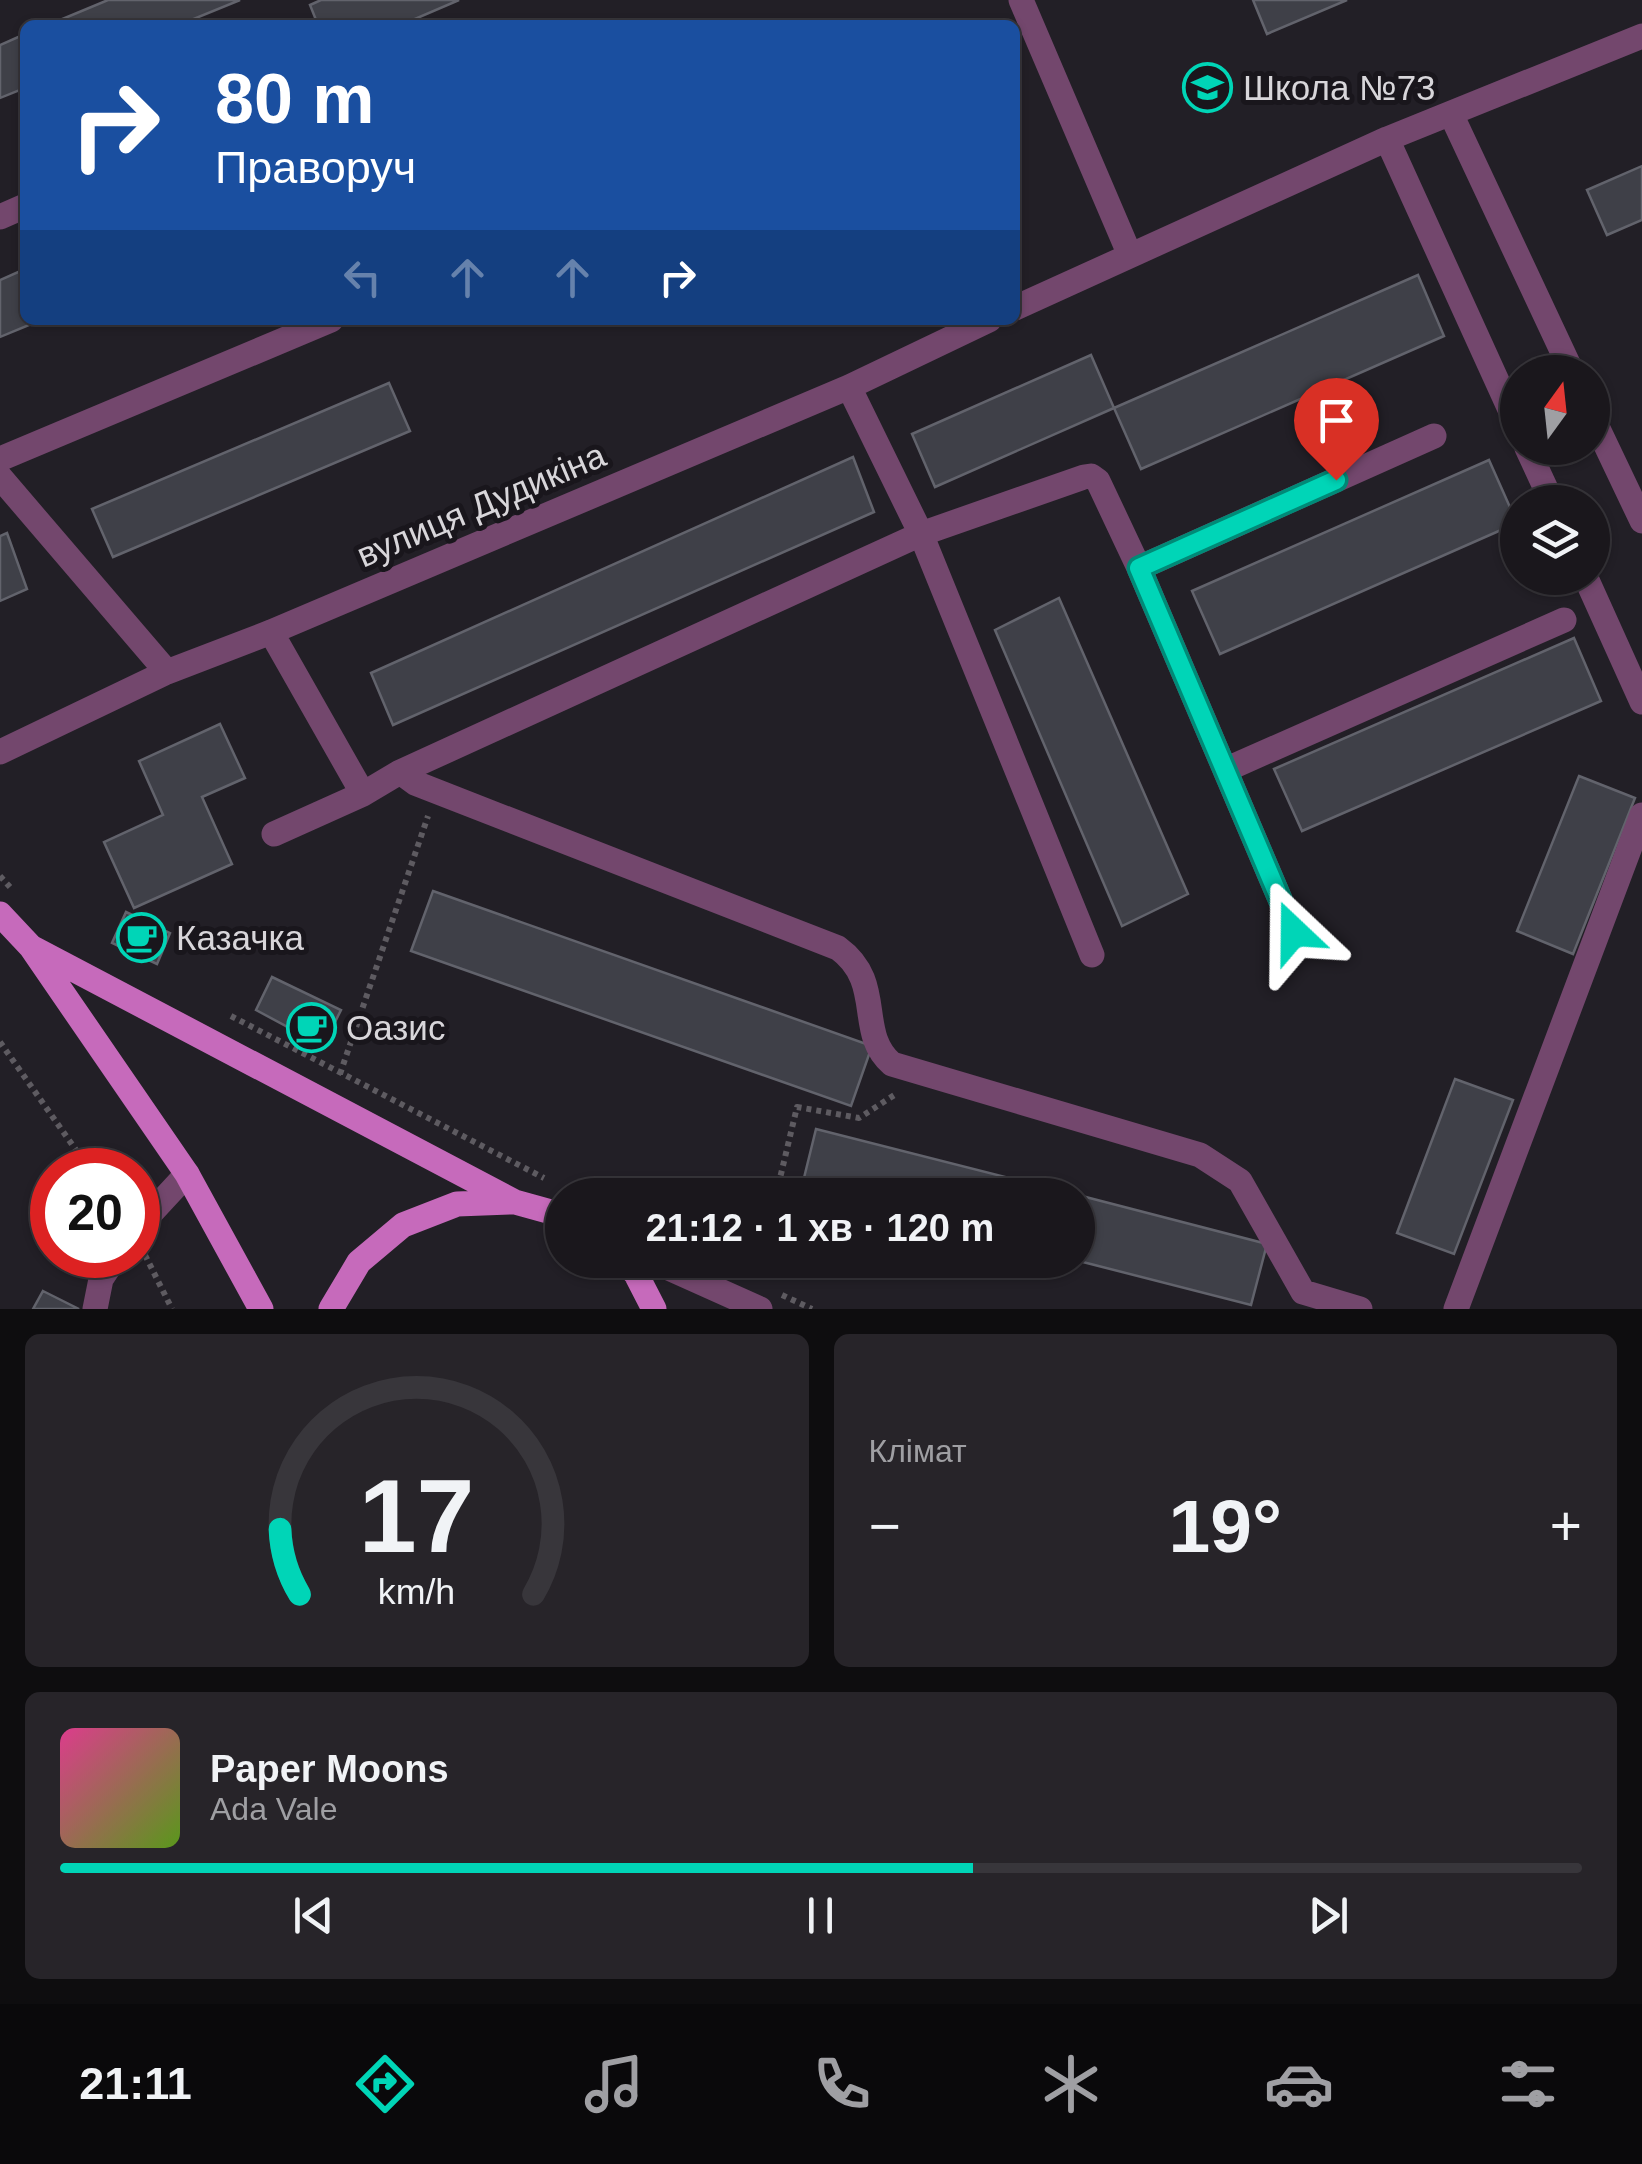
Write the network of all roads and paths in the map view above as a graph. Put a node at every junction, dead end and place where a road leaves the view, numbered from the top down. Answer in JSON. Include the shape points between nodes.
{"nodes":[{"id":1,"x":1021,"y":0,"type":"edge"},
{"id":2,"x":1642,"y":36,"type":"edge"},
{"id":3,"x":1451,"y":114,"type":"junction"},
{"id":4,"x":1387,"y":139,"type":"junction"},
{"id":5,"x":1130,"y":253,"type":"junction"},
{"id":6,"x":1020,"y":306,"type":"edge"},
{"id":7,"x":319,"y":325,"type":"edge"},
{"id":8,"x":978,"y":325,"type":"edge"},
{"id":9,"x":1564,"y":355,"type":"edge"},
{"id":10,"x":849,"y":386,"type":"junction"},
{"id":11,"x":1500,"y":387,"type":"edge"},
{"id":12,"x":1434,"y":436,"type":"dead end"},
{"id":13,"x":1610,"y":454,"type":"edge"},
{"id":14,"x":0,"y":458,"type":"edge"},
{"id":15,"x":0,"y":477,"type":"edge"},
{"id":16,"x":1642,"y":521,"type":"edge"},
{"id":17,"x":921,"y":534,"type":"junction"},
{"id":18,"x":1139,"y":568,"type":"junction"},
{"id":19,"x":1594,"y":595,"type":"edge"},
{"id":20,"x":1564,"y":620,"type":"dead end"},
{"id":21,"x":271,"y":632,"type":"junction"},
{"id":22,"x":167,"y":672,"type":"junction"},
{"id":23,"x":1642,"y":702,"type":"edge"},
{"id":24,"x":0,"y":752,"type":"edge"},
{"id":25,"x":1225,"y":770,"type":"junction"},
{"id":26,"x":400,"y":772,"type":"junction"},
{"id":27,"x":436,"y":791,"type":"junction"},
{"id":28,"x":362,"y":794,"type":"junction"},
{"id":29,"x":1642,"y":815,"type":"edge"},
{"id":30,"x":274,"y":834,"type":"dead end"},
{"id":31,"x":0,"y":876,"type":"edge"},
{"id":32,"x":14,"y":892,"type":"dead end"},
{"id":33,"x":1,"y":917,"type":"edge"},
{"id":34,"x":1294,"y":932,"type":"dead end"},
{"id":35,"x":31,"y":948,"type":"junction"},
{"id":36,"x":1092,"y":956,"type":"dead end"},
{"id":37,"x":218,"y":1010,"type":"dead end"},
{"id":38,"x":0,"y":1042,"type":"edge"},
{"id":39,"x":340,"y":1074,"type":"junction"},
{"id":40,"x":926,"y":1074,"type":"junction"},
{"id":41,"x":75,"y":1148,"type":"edge"},
{"id":42,"x":187,"y":1174,"type":"junction"},
{"id":43,"x":780,"y":1178,"type":"edge"},
{"id":44,"x":545,"y":1179,"type":"edge"},
{"id":45,"x":515,"y":1202,"type":"junction"},
{"id":46,"x":160,"y":1203,"type":"edge"},
{"id":47,"x":545,"y":1210,"type":"edge"},
{"id":48,"x":102,"y":1278,"type":"edge"},
{"id":49,"x":157,"y":1278,"type":"edge"},
{"id":50,"x":638,"y":1278,"type":"edge"},
{"id":51,"x":691,"y":1278,"type":"edge"},
{"id":52,"x":757,"y":1278,"type":"edge"},
{"id":53,"x":756,"y":1283,"type":"dead end"},
{"id":54,"x":95,"y":1309,"type":"edge"},
{"id":55,"x":172,"y":1309,"type":"edge"},
{"id":56,"x":260,"y":1309,"type":"edge"},
{"id":57,"x":330,"y":1309,"type":"edge"},
{"id":58,"x":654,"y":1309,"type":"edge"},
{"id":59,"x":760,"y":1309,"type":"edge"},
{"id":60,"x":1360,"y":1309,"type":"edge"},
{"id":61,"x":1456,"y":1309,"type":"edge"}],
"edges":[{"from":1,"to":5,"type":"street"},
{"from":2,"to":3,"type":"street"},
{"from":3,"to":4,"type":"street"},
{"from":3,"to":9,"type":"street"},
{"from":4,"to":5,"type":"street"},
{"from":4,"to":11,"type":"street"},
{"from":5,"to":6,"type":"street"},
{"from":7,"to":14,"type":"street"},
{"from":8,"to":10,"type":"street","name":"вулиця Дудикіна"},
{"from":10,"to":17,"type":"street"},
{"from":10,"to":21,"type":"street","name":"вулиця Дудикіна"},
{"from":12,"to":18,"type":"street"},
{"from":13,"to":16,"type":"street"},
{"from":15,"to":22,"type":"street"},
{"from":17,"to":18,"type":"street","via":[[1091,476]]},
{"from":17,"to":26,"type":"street"},
{"from":17,"to":36,"type":"street"},
{"from":18,"to":25,"type":"street"},
{"from":19,"to":23,"type":"street"},
{"from":20,"to":25,"type":"street"},
{"from":21,"to":22,"type":"street","name":"вулиця Дудикіна"},
{"from":21,"to":28,"type":"street"},
{"from":22,"to":24,"type":"street","name":"вулиця Дудикіна"},
{"from":25,"to":34,"type":"street"},
{"from":26,"to":27,"type":"street"},
{"from":26,"to":28,"type":"street"},
{"from":27,"to":39,"type":"path"},
{"from":27,"to":40,"type":"street","via":[[838,948],[864,976],[878,1049],[892,1064]]},
{"from":28,"to":30,"type":"street"},
{"from":29,"to":61,"type":"street"},
{"from":31,"to":32,"type":"path"},
{"from":33,"to":35,"type":"main road"},
{"from":35,"to":42,"type":"main road"},
{"from":35,"to":45,"type":"main road"},
{"from":37,"to":39,"type":"path"},
{"from":38,"to":41,"type":"path"},
{"from":39,"to":44,"type":"path"},
{"from":40,"to":43,"type":"path","via":[[859,1118],[797,1107]]},
{"from":40,"to":60,"type":"street","via":[[1200,1155],[1240,1182],[1303,1292]]},
{"from":42,"to":46,"type":"street"},
{"from":42,"to":56,"type":"main road"},
{"from":45,"to":47,"type":"main road"},
{"from":45,"to":57,"type":"main road","via":[[457,1204],[403,1224],[359,1262]]},
{"from":48,"to":54,"type":"street"},
{"from":49,"to":55,"type":"path"},
{"from":50,"to":58,"type":"main road"},
{"from":51,"to":59,"type":"street"},
{"from":52,"to":53,"type":"path"}]}
